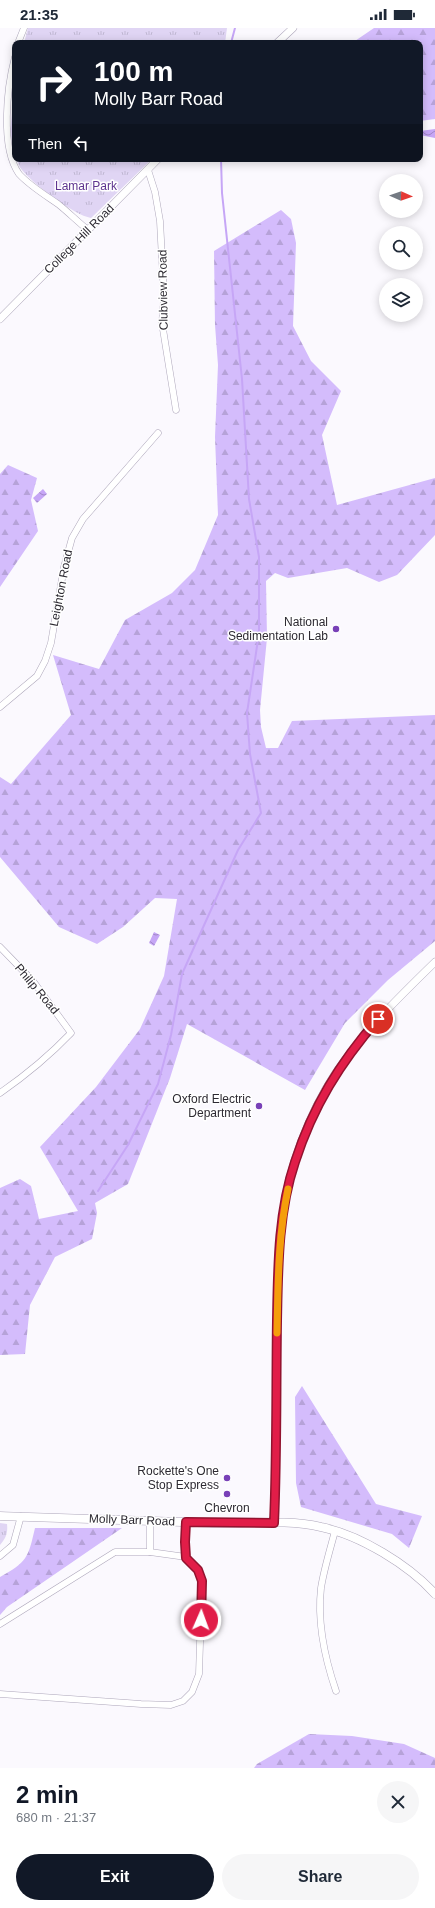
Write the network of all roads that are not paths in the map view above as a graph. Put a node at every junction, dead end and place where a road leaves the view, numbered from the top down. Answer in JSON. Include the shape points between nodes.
{"nodes":[{"id":1,"x":24,"y":28,"type":"edge"},
{"id":2,"x":293,"y":28,"type":"edge"},
{"id":3,"x":19,"y":40,"type":"edge"},
{"id":4,"x":280,"y":40,"type":"edge"},
{"id":5,"x":12,"y":68,"type":"edge"},
{"id":6,"x":12,"y":158,"type":"edge"},
{"id":7,"x":14,"y":162,"type":"edge"},
{"id":8,"x":155,"y":162,"type":"edge"},
{"id":9,"x":148,"y":170,"type":"junction"},
{"id":10,"x":88,"y":230,"type":"junction"},
{"id":11,"x":1,"y":316,"type":"edge"},
{"id":12,"x":176,"y":410,"type":"dead end"},
{"id":13,"x":158,"y":433,"type":"dead end"},
{"id":14,"x":0,"y":707,"type":"edge"},
{"id":15,"x":0,"y":948,"type":"edge"},
{"id":16,"x":435,"y":962,"type":"edge"},
{"id":17,"x":0,"y":1093,"type":"edge"},
{"id":18,"x":0,"y":1516,"type":"edge"},
{"id":19,"x":21,"y":1516,"type":"junction"},
{"id":20,"x":150,"y":1520,"type":"junction"},
{"id":21,"x":186,"y":1522,"type":"junction"},
{"id":22,"x":274,"y":1523,"type":"junction"},
{"id":23,"x":335,"y":1531,"type":"junction"},
{"id":24,"x":150,"y":1552,"type":"junction"},
{"id":25,"x":0,"y":1556,"type":"edge"},
{"id":26,"x":186,"y":1558,"type":"junction"},
{"id":27,"x":435,"y":1594,"type":"edge"},
{"id":28,"x":0,"y":1624,"type":"edge"},
{"id":29,"x":336,"y":1692,"type":"dead end"},
{"id":30,"x":0,"y":1694,"type":"edge"}],
"edges":[{"from":1,"to":3,"type":"street"},
{"from":2,"to":4,"type":"street"},
{"from":5,"to":6,"type":"street","via":[[6,117]]},
{"from":7,"to":10,"type":"street","via":[[18,172],[29,184]]},
{"from":8,"to":9,"type":"street","name":"College Hill Road"},
{"from":9,"to":10,"type":"street","name":"College Hill Road"},
{"from":9,"to":12,"type":"street","name":"Clubview Road","via":[[160,221],[164,296],[162,323]]},
{"from":10,"to":11,"type":"street","name":"College Hill Road"},
{"from":13,"to":14,"type":"street","name":"Leighton Road","via":[[83,519],[72,538],[64,567],[51,643],[45,661],[37,676]]},
{"from":15,"to":17,"type":"street","name":"Philip Road","via":[[33,981],[71,1033],[46,1057]]},
{"from":16,"to":22,"type":"street","via":[[388,1008],[358,1042],[334,1075],[312,1118],[294,1163],[283,1212],[278,1277]]},
{"from":18,"to":19,"type":"main road","name":"Molly Barr Road"},
{"from":19,"to":20,"type":"main road","name":"Molly Barr Road"},
{"from":19,"to":25,"type":"street","via":[[13,1545]]},
{"from":20,"to":21,"type":"main road","name":"Molly Barr Road"},
{"from":20,"to":24,"type":"street"},
{"from":21,"to":22,"type":"main road","name":"Molly Barr Road"},
{"from":21,"to":26,"type":"street"},
{"from":22,"to":23,"type":"main road","name":"Molly Barr Road","via":[[321,1527]]},
{"from":23,"to":27,"type":"main road","name":"Molly Barr Road","via":[[360,1541],[410,1571]]},
{"from":23,"to":29,"type":"street","via":[[322,1588],[321,1613],[328,1668]]},
{"from":24,"to":26,"type":"street"},
{"from":24,"to":28,"type":"street","via":[[115,1552]]},
{"from":26,"to":30,"type":"street","via":[[198,1570],[202,1581],[199,1674],[192,1692],[183,1701],[171,1705],[141,1704]]}]}
